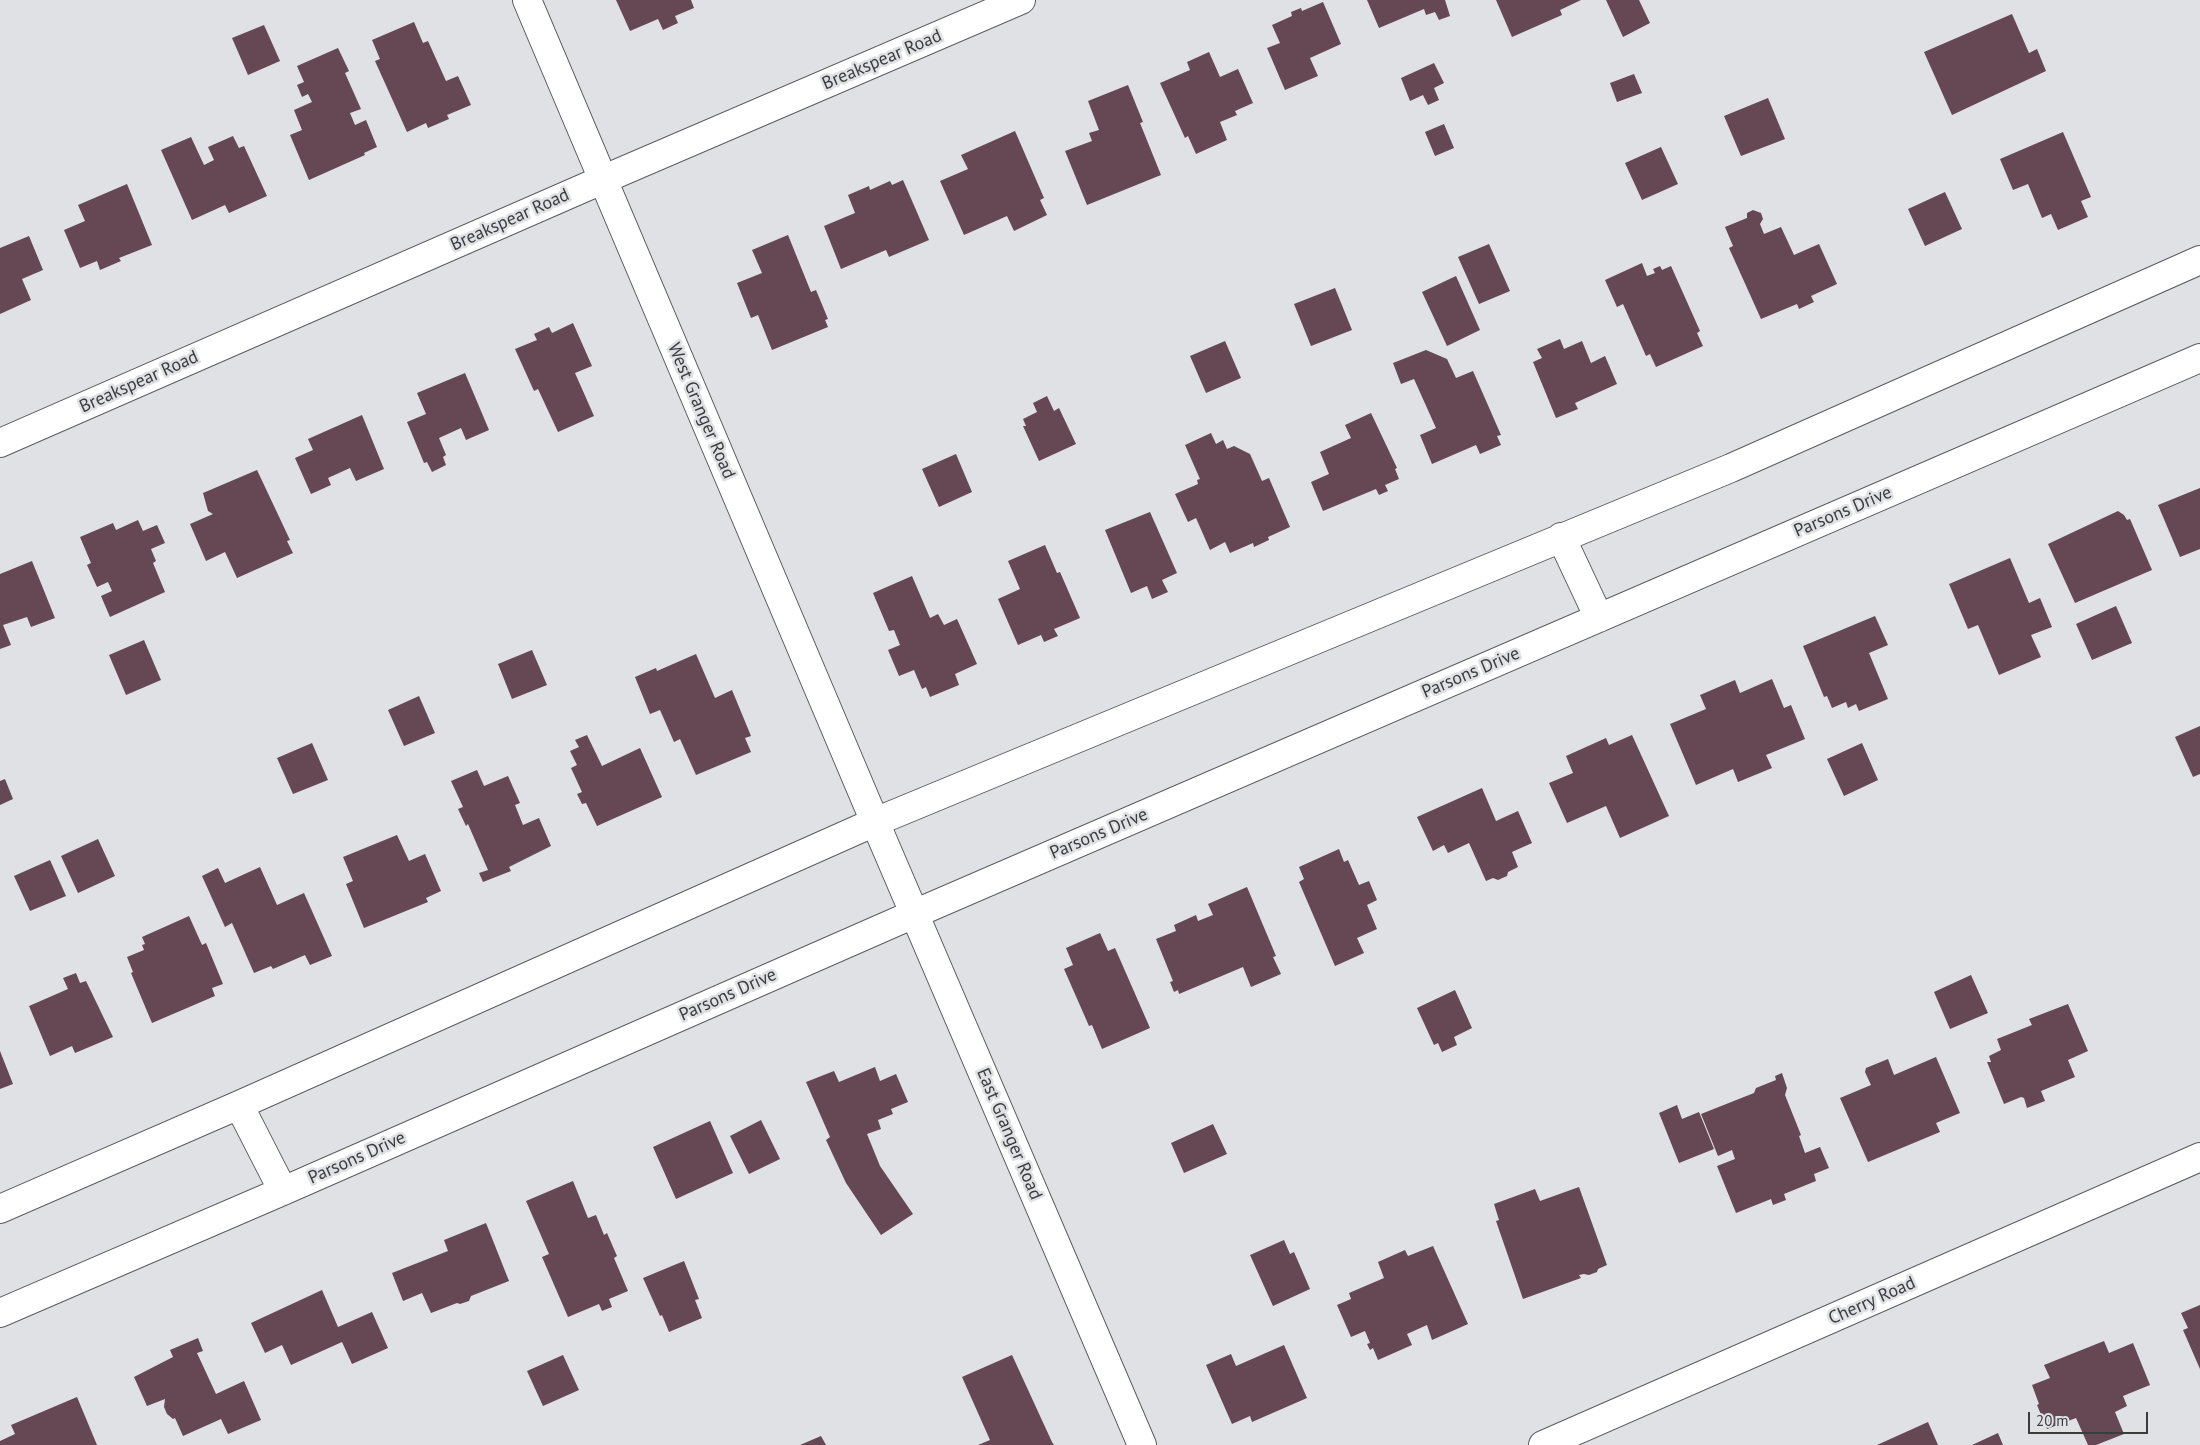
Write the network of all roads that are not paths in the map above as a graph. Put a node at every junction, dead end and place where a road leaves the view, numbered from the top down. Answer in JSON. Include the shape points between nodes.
{"nodes":[{"id":1,"x":527,"y":0,"type":"edge"},
{"id":2,"x":1021,"y":0,"type":"edge"},
{"id":3,"x":602,"y":180,"type":"junction"},
{"id":4,"x":2200,"y":260,"type":"edge"},
{"id":5,"x":2200,"y":358,"type":"edge"},
{"id":6,"x":0,"y":443,"type":"edge"},
{"id":7,"x":1561,"y":537,"type":"junction"},
{"id":8,"x":1599,"y":618,"type":"junction"},
{"id":9,"x":875,"y":822,"type":"junction"},
{"id":10,"x":914,"y":914,"type":"junction"},
{"id":11,"x":239,"y":1106,"type":"junction"},
{"id":12,"x":2200,"y":1157,"type":"edge"},
{"id":13,"x":283,"y":1191,"type":"junction"},
{"id":14,"x":0,"y":1209,"type":"edge"},
{"id":15,"x":0,"y":1313,"type":"edge"},
{"id":16,"x":1142,"y":1445,"type":"edge"},
{"id":17,"x":1543,"y":1445,"type":"edge"}],
"edges":[{"from":1,"to":3,"type":"street","name":"West Granger Road"},
{"from":2,"to":3,"type":"street","name":"Breakspear Road"},
{"from":3,"to":6,"type":"street","name":"Breakspear Road"},
{"from":3,"to":9,"type":"street","name":"West Granger Road"},
{"from":4,"to":7,"type":"street","via":[[1731,468]]},
{"from":5,"to":8,"type":"street","name":"Parsons Drive"},
{"from":7,"to":8,"type":"street"},
{"from":7,"to":9,"type":"street"},
{"from":8,"to":10,"type":"street","name":"Parsons Drive"},
{"from":9,"to":10,"type":"street","name":"East Granger Road"},
{"from":9,"to":11,"type":"street"},
{"from":10,"to":13,"type":"street","name":"Parsons Drive"},
{"from":10,"to":16,"type":"street","name":"East Granger Road"},
{"from":11,"to":13,"type":"street"},
{"from":11,"to":14,"type":"street"},
{"from":12,"to":17,"type":"street","name":"Cherry Road"},
{"from":13,"to":15,"type":"street","name":"Parsons Drive"}]}
